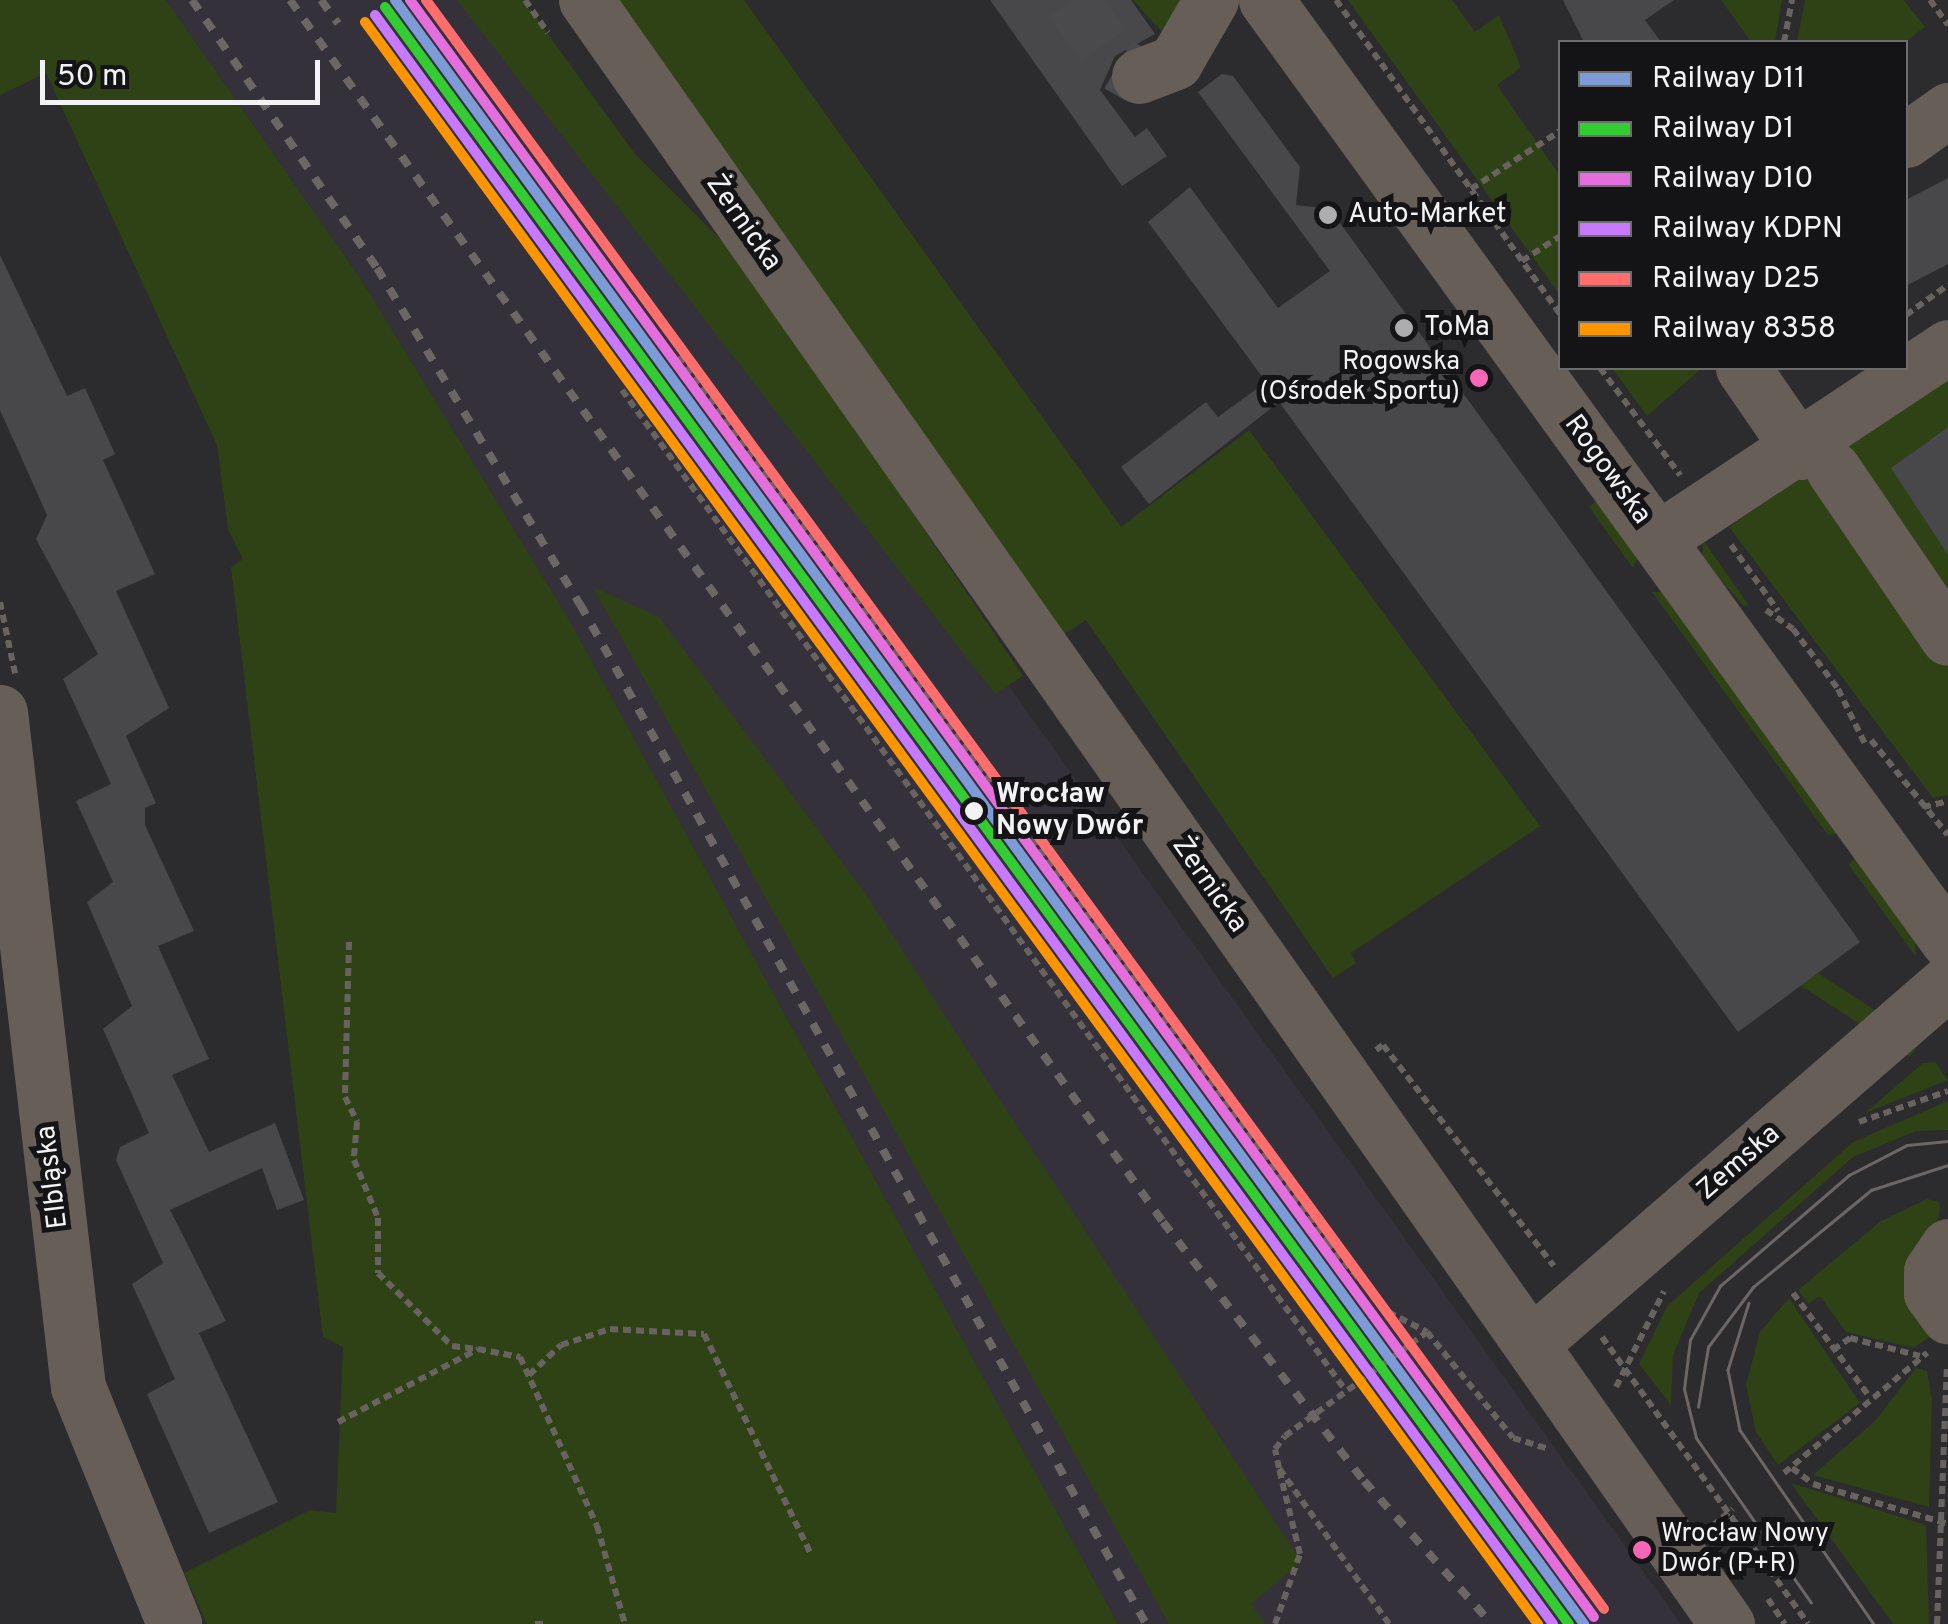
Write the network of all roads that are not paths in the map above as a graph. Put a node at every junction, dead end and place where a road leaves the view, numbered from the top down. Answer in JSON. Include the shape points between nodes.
{"nodes":[{"id":1,"x":586,"y":0,"type":"edge"},
{"id":2,"x":1211,"y":0,"type":"edge"},
{"id":3,"x":1266,"y":0,"type":"edge"},
{"id":4,"x":1139,"y":76,"type":"dead end"},
{"id":5,"x":1948,"y":110,"type":"edge"},
{"id":6,"x":1908,"y":139,"type":"edge"},
{"id":7,"x":1948,"y":347,"type":"edge"},
{"id":8,"x":1745,"y":370,"type":"edge"},
{"id":9,"x":1817,"y":461,"type":"junction"},
{"id":10,"x":1658,"y":540,"type":"junction"},
{"id":11,"x":1948,"y":638,"type":"edge"},
{"id":12,"x":0,"y":712,"type":"edge"},
{"id":13,"x":1938,"y":904,"type":"edge"},
{"id":14,"x":1948,"y":982,"type":"edge"},
{"id":15,"x":1948,"y":1246,"type":"edge"},
{"id":16,"x":1934,"y":1340,"type":"edge"},
{"id":17,"x":1531,"y":1344,"type":"junction"},
{"id":18,"x":174,"y":1624,"type":"edge"},
{"id":19,"x":1727,"y":1624,"type":"edge"}],
"edges":[{"from":1,"to":17,"type":"street","name":"Żernicka"},
{"from":2,"to":4,"type":"street","via":[[1175,62]]},
{"from":3,"to":10,"type":"street","name":"Rogowska"},
{"from":5,"to":6,"type":"street"},
{"from":7,"to":9,"type":"street"},
{"from":8,"to":9,"type":"street"},
{"from":9,"to":10,"type":"street","via":[[1761,465]]},
{"from":9,"to":11,"type":"street"},
{"from":10,"to":13,"type":"street","name":"Rogowska"},
{"from":12,"to":18,"type":"street","name":"Elbląska","via":[[78,1387]]},
{"from":14,"to":17,"type":"street","name":"Zemska"},
{"from":15,"to":16,"type":"street","via":[[1930,1271]]},
{"from":17,"to":19,"type":"street","name":"Żernicka"}]}
